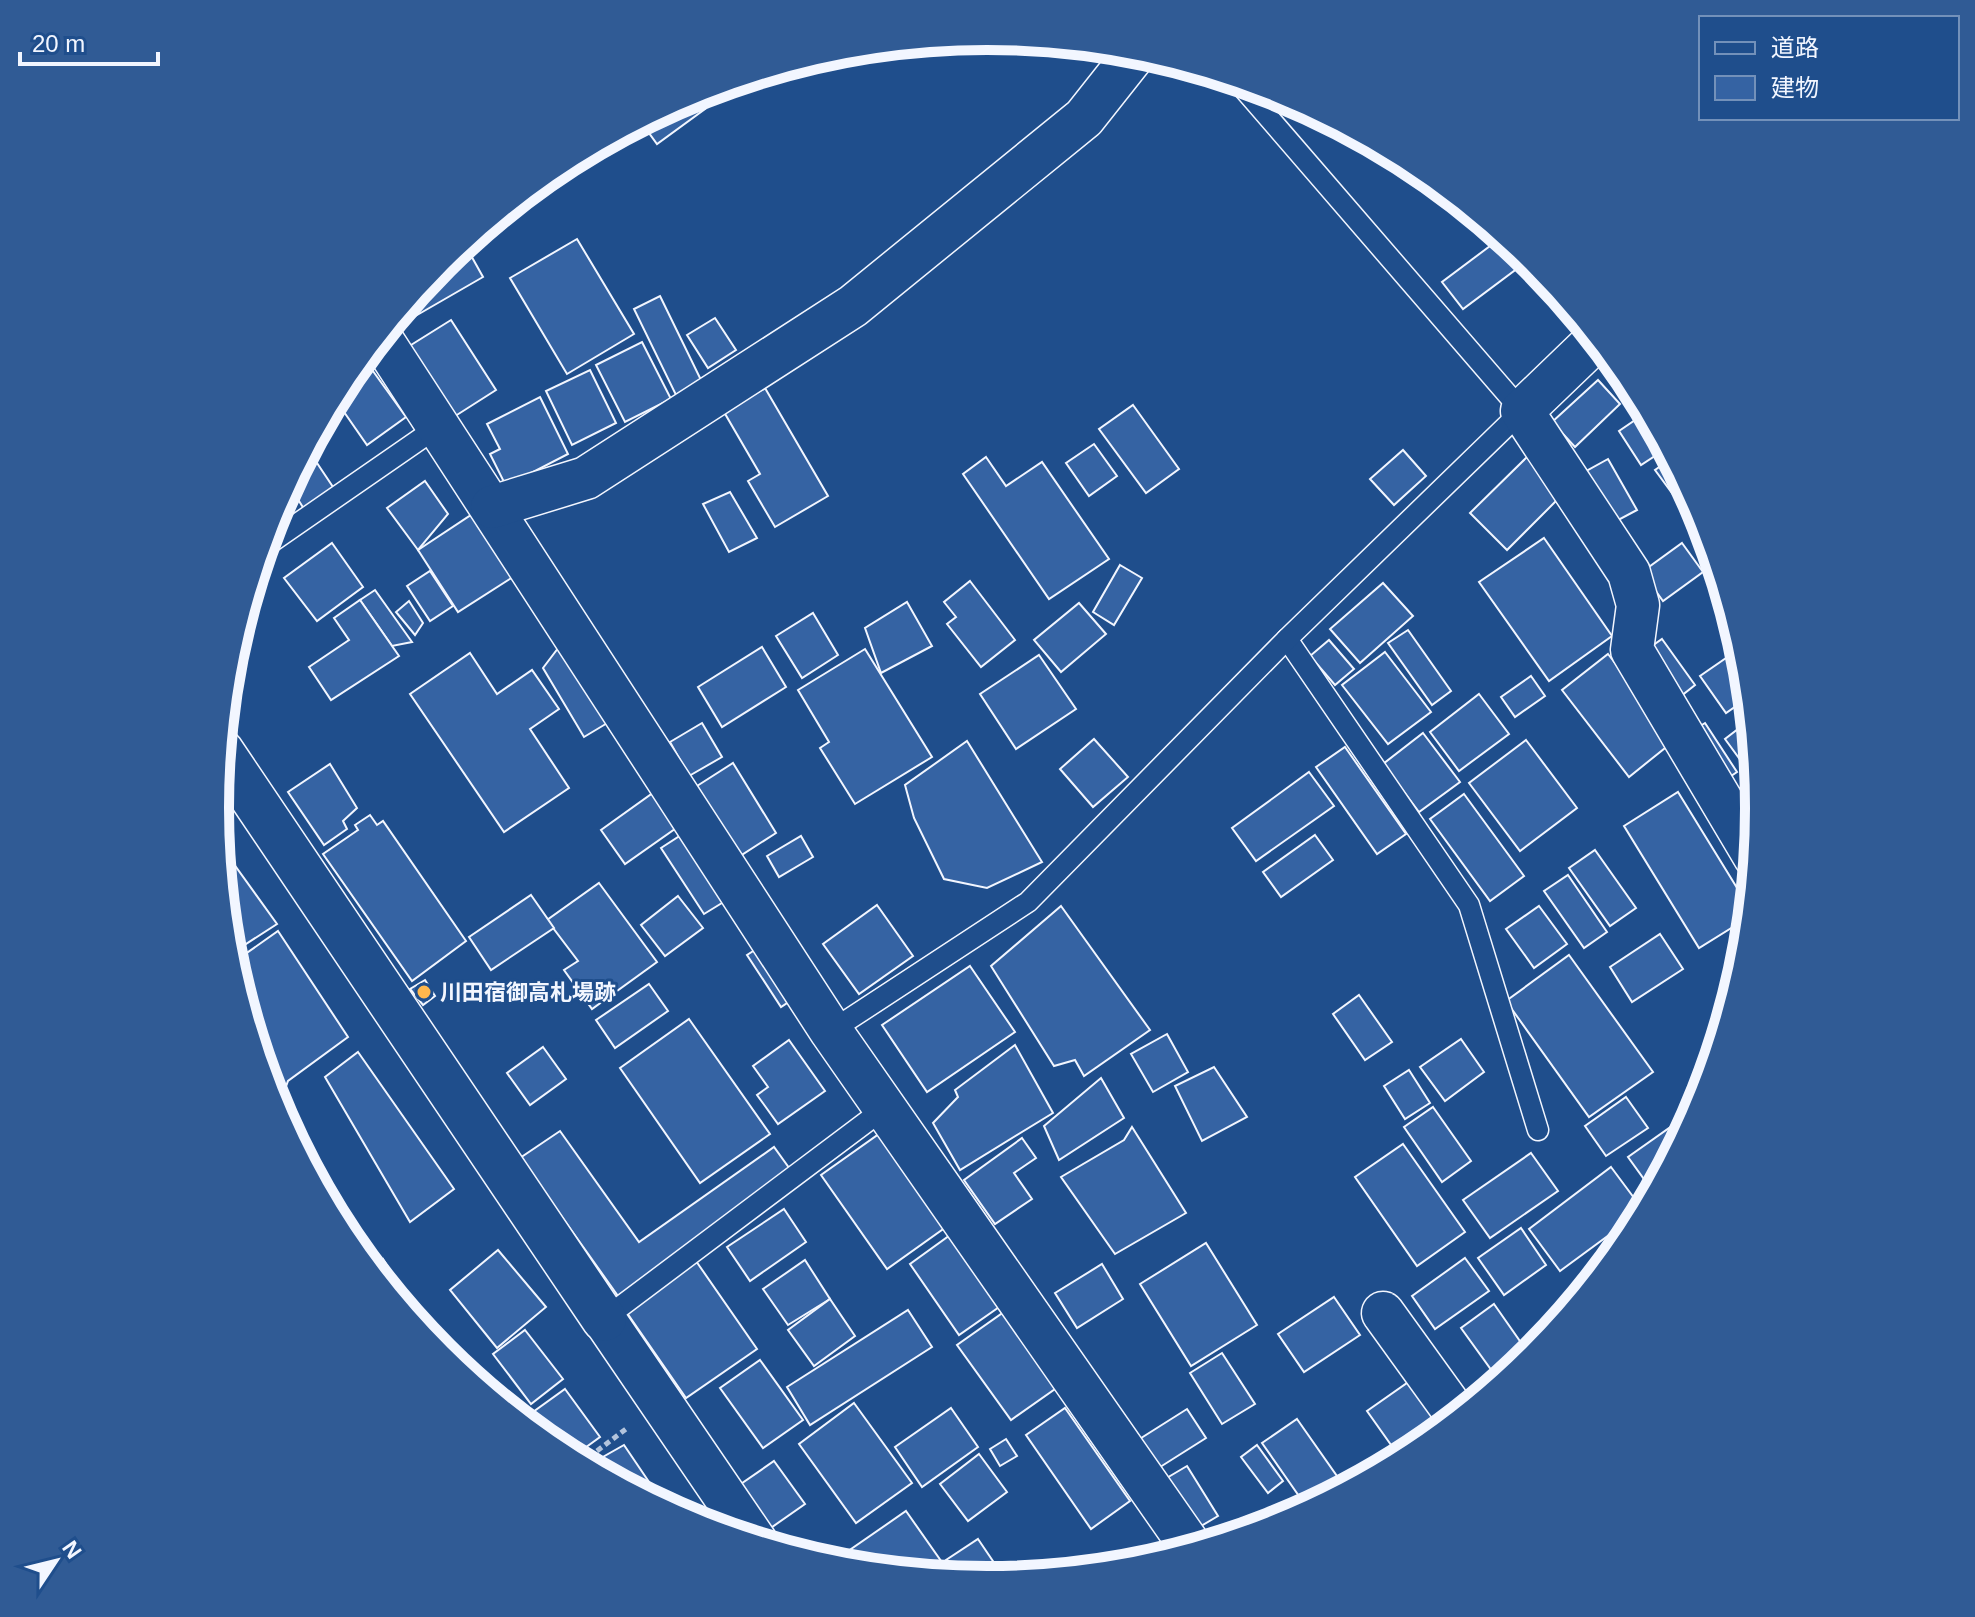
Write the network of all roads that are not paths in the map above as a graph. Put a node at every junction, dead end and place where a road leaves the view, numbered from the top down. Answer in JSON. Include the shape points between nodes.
{"nodes":[{"id":1,"x":1127,"y":64,"type":"edge"},
{"id":2,"x":1252,"y":98,"type":"edge"},
{"id":3,"x":386,"y":347,"type":"edge"},
{"id":4,"x":1589,"y":347,"type":"edge"},
{"id":5,"x":1522,"y":411,"type":"junction"},
{"id":6,"x":439,"y":426,"type":"junction"},
{"id":7,"x":492,"y":507,"type":"junction"},
{"id":8,"x":280,"y":536,"type":"edge"},
{"id":9,"x":1287,"y":639,"type":"junction"},
{"id":10,"x":231,"y":765,"type":"edge"},
{"id":11,"x":1745,"y":840,"type":"edge"},
{"id":12,"x":831,"y":1031,"type":"junction"},
{"id":13,"x":885,"y":1108,"type":"junction"},
{"id":14,"x":1538,"y":1130,"type":"dead end"},
{"id":15,"x":1383,"y":1313,"type":"dead end"},
{"id":16,"x":604,"y":1319,"type":"junction"},
{"id":17,"x":1452,"y":1408,"type":"edge"},
{"id":18,"x":746,"y":1528,"type":"edge"},
{"id":19,"x":1186,"y":1540,"type":"edge"}],
"edges":[{"from":1,"to":7,"type":"street","via":[[1084,118],[853,306],[586,478]]},
{"from":2,"to":5,"type":"lane"},
{"from":3,"to":6,"type":"street"},
{"from":4,"to":5,"type":"street"},
{"from":5,"to":9,"type":"lane"},
{"from":5,"to":11,"type":"street","via":[[1629,573],[1638,605],[1632,650]]},
{"from":6,"to":7,"type":"street"},
{"from":6,"to":8,"type":"lane"},
{"from":7,"to":12,"type":"street"},
{"from":9,"to":12,"type":"lane","via":[[1028,902]]},
{"from":9,"to":14,"type":"lane","via":[[1469,905]]},
{"from":10,"to":16,"type":"street"},
{"from":12,"to":13,"type":"street"},
{"from":13,"to":16,"type":"lane"},
{"from":13,"to":19,"type":"street"},
{"from":15,"to":17,"type":"street"},
{"from":16,"to":18,"type":"street"}]}
